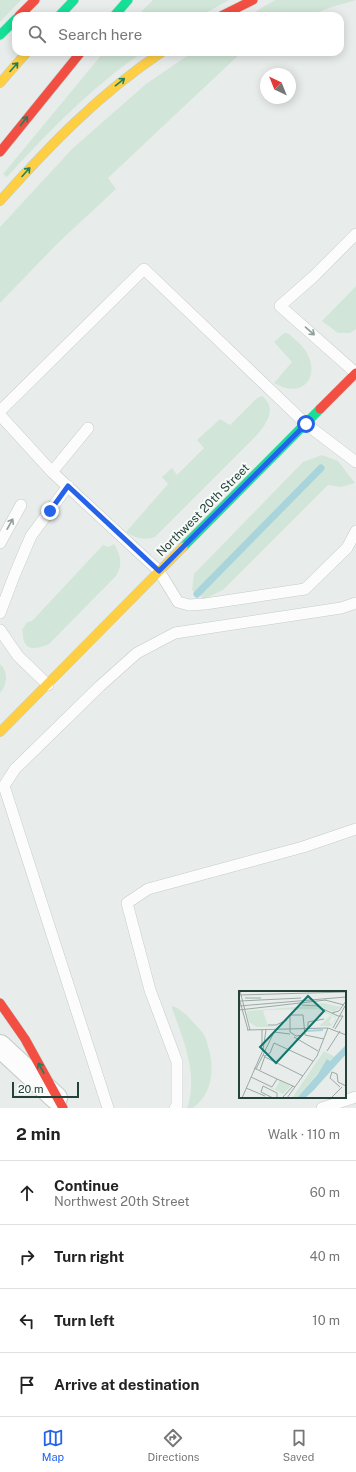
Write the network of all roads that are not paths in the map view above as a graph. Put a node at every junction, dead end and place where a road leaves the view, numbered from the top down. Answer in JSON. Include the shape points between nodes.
{"nodes":[{"id":1,"x":35,"y":0,"type":"edge"},
{"id":2,"x":74,"y":0,"type":"edge"},
{"id":3,"x":128,"y":0,"type":"edge"},
{"id":4,"x":253,"y":0,"type":"edge"},
{"id":5,"x":23,"y":12,"type":"edge"},
{"id":6,"x":63,"y":12,"type":"edge"},
{"id":7,"x":118,"y":12,"type":"edge"},
{"id":8,"x":230,"y":12,"type":"edge"},
{"id":9,"x":12,"y":23,"type":"edge"},
{"id":10,"x":0,"y":35,"type":"edge"},
{"id":11,"x":23,"y":56,"type":"edge"},
{"id":12,"x":78,"y":56,"type":"edge"},
{"id":13,"x":156,"y":56,"type":"edge"},
{"id":14,"x":0,"y":82,"type":"edge"},
{"id":15,"x":0,"y":152,"type":"edge"},
{"id":16,"x":0,"y":200,"type":"edge"},
{"id":17,"x":356,"y":234,"type":"edge"},
{"id":18,"x":356,"y":373,"type":"edge"},
{"id":19,"x":0,"y":411,"type":"edge"},
{"id":20,"x":0,"y":415,"type":"edge"},
{"id":21,"x":306,"y":424,"type":"junction"},
{"id":22,"x":88,"y":428,"type":"dead end"},
{"id":23,"x":356,"y":462,"type":"edge"},
{"id":24,"x":52,"y":472,"type":"junction"},
{"id":25,"x":68,"y":486,"type":"junction"},
{"id":26,"x":21,"y":505,"type":"dead end"},
{"id":27,"x":356,"y":531,"type":"edge"},
{"id":28,"x":0,"y":543,"type":"edge"},
{"id":29,"x":159,"y":571,"type":"junction"},
{"id":30,"x":356,"y":603,"type":"edge"},
{"id":31,"x":0,"y":613,"type":"edge"},
{"id":32,"x":0,"y":630,"type":"edge"},
{"id":33,"x":48,"y":685,"type":"junction"},
{"id":34,"x":0,"y":732,"type":"edge"},
{"id":35,"x":356,"y":829,"type":"edge"},
{"id":36,"x":0,"y":1003,"type":"edge"},
{"id":37,"x":0,"y":1046,"type":"edge"},
{"id":38,"x":356,"y":1097,"type":"edge"},
{"id":39,"x":62,"y":1105,"type":"edge"},
{"id":40,"x":108,"y":1108,"type":"edge"},
{"id":41,"x":175,"y":1108,"type":"edge"},
{"id":42,"x":322,"y":1108,"type":"edge"}],
"edges":[{"from":1,"to":5,"type":"street"},
{"from":2,"to":6,"type":"street"},
{"from":3,"to":7,"type":"street"},
{"from":4,"to":8,"type":"street"},
{"from":9,"to":10,"type":"street"},
{"from":14,"to":11,"type":"street","one_way":true},
{"from":15,"to":12,"type":"street","one_way":true},
{"from":16,"to":13,"type":"street","one_way":true,"via":[[68,128],[122,80]]},
{"from":17,"to":18,"type":"lane","one_way":true,"via":[[280,306]]},
{"from":18,"to":21,"type":"street","name":"Northwest 20th Street"},
{"from":19,"to":21,"type":"lane","via":[[144,269]]},
{"from":20,"to":24,"type":"lane"},
{"from":21,"to":23,"type":"lane"},
{"from":21,"to":29,"type":"street","name":"Northwest 20th Street"},
{"from":22,"to":24,"type":"lane"},
{"from":24,"to":25,"type":"lane"},
{"from":25,"to":29,"type":"lane"},
{"from":25,"to":31,"type":"lane","via":[[32,536]]},
{"from":28,"to":26,"type":"lane","one_way":true},
{"from":27,"to":29,"type":"lane","via":[[347,548],[305,589],[189,605],[178,602]]},
{"from":29,"to":33,"type":"street","name":"Northwest 20th Street"},
{"from":30,"to":40,"type":"lane","via":[[341,608],[175,633],[137,653],[100,686],[15,769],[4,786]]},
{"from":32,"to":33,"type":"lane","via":[[18,656]]},
{"from":33,"to":34,"type":"street","name":"Northwest 20th Street"},
{"from":35,"to":41,"type":"lane","via":[[303,847],[148,889],[127,903],[150,990],[177,1062]]},
{"from":39,"to":36,"type":"street","one_way":true,"via":[[25,1039]]},
{"from":37,"to":39,"type":"street"},
{"from":38,"to":42,"type":"lane"}]}
